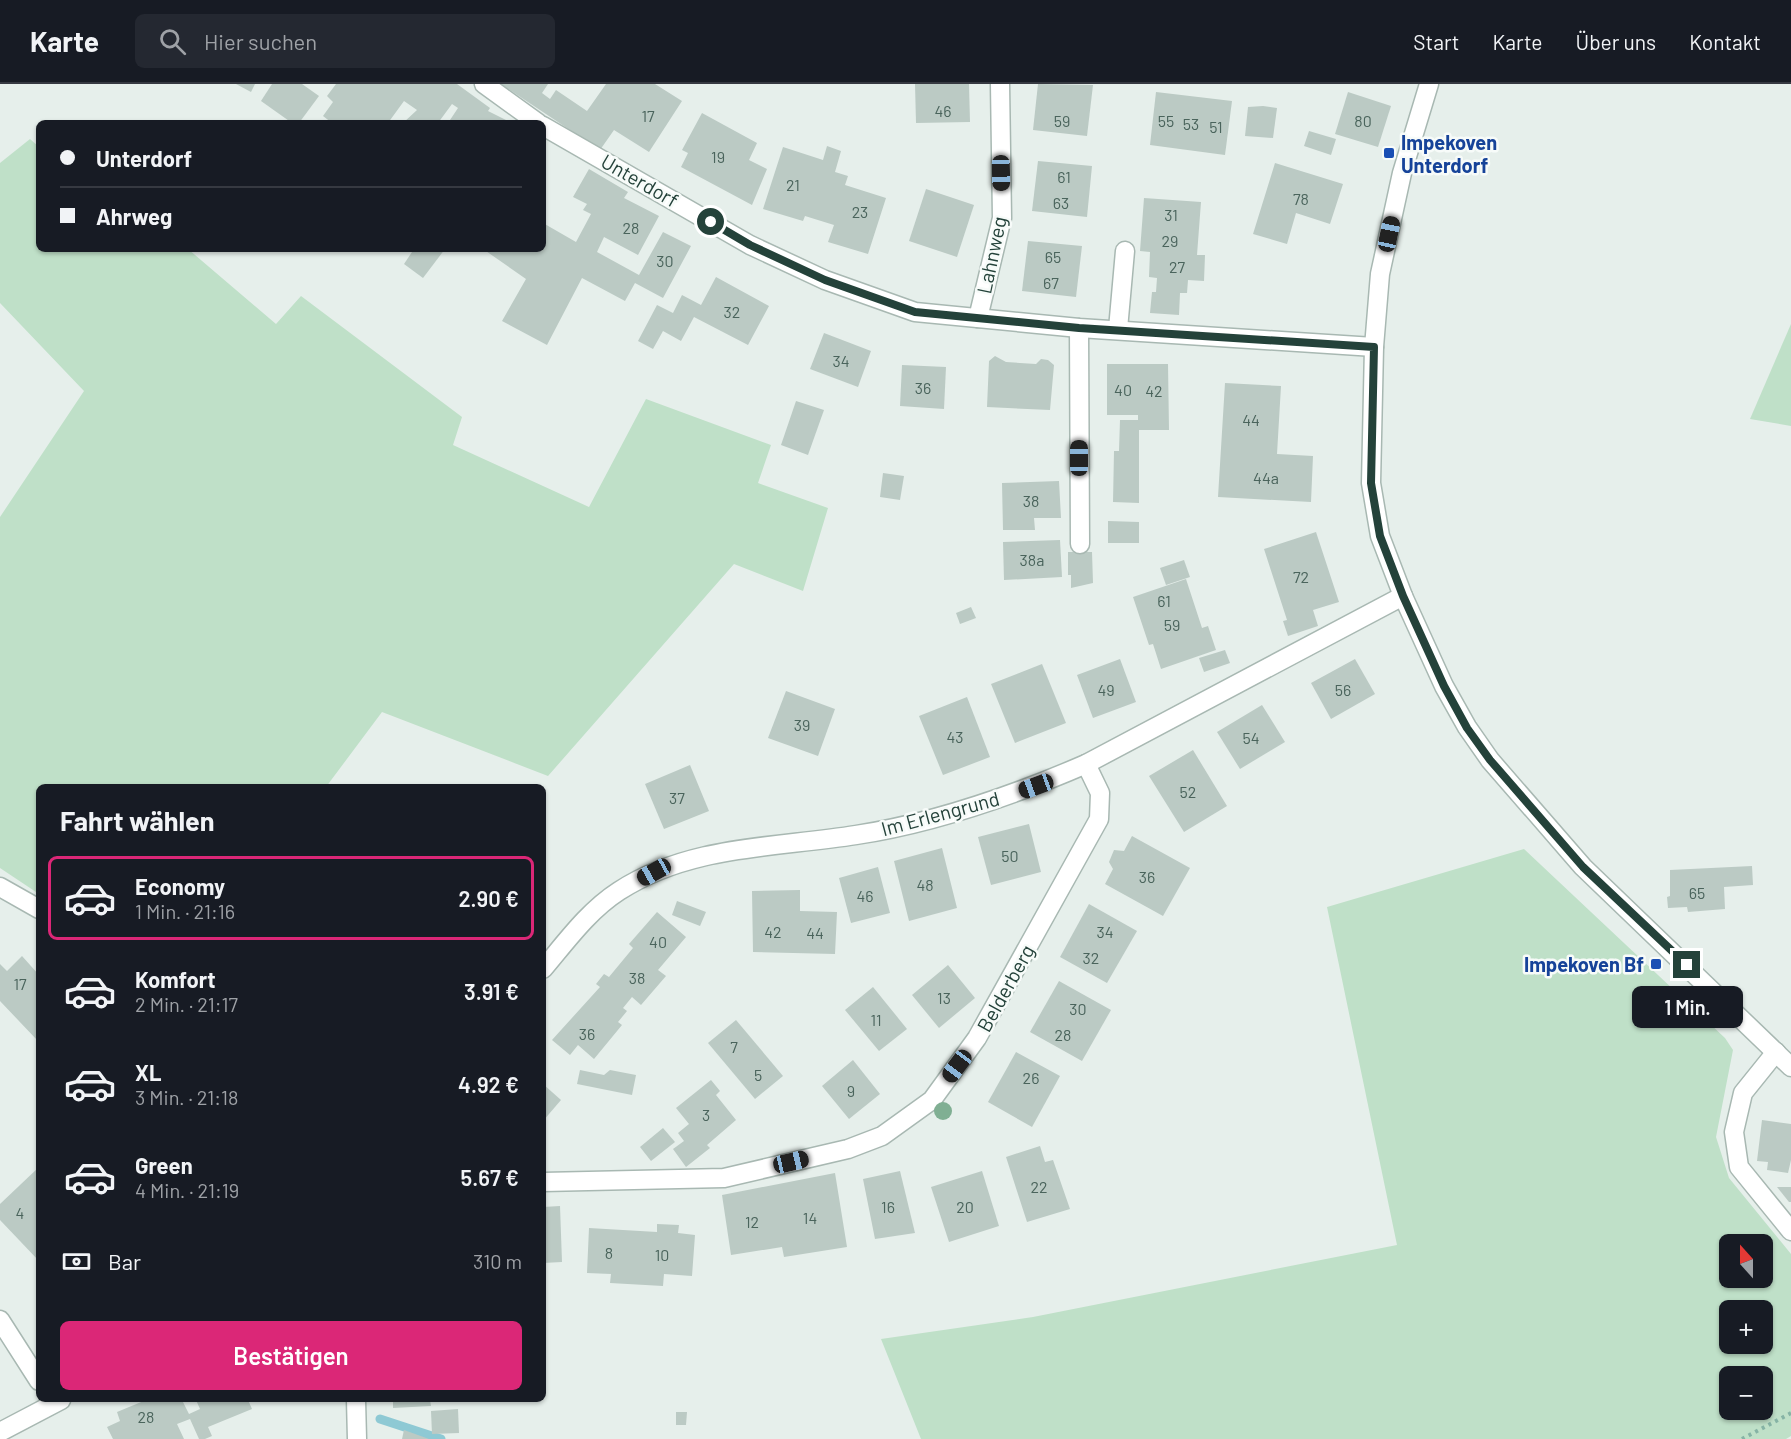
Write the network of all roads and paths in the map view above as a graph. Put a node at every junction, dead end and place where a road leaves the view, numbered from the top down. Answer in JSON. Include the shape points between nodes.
{"nodes":[{"id":1,"x":484,"y":84,"type":"edge"},
{"id":2,"x":1000,"y":84,"type":"edge"},
{"id":3,"x":1429,"y":84,"type":"edge"},
{"id":4,"x":534,"y":120,"type":"edge"},
{"id":5,"x":546,"y":128,"type":"edge"},
{"id":6,"x":1125,"y":251,"type":"dead end"},
{"id":7,"x":978,"y":318,"type":"junction"},
{"id":8,"x":1079,"y":328,"type":"junction"},
{"id":9,"x":1118,"y":329,"type":"junction"},
{"id":10,"x":1374,"y":347,"type":"junction"},
{"id":11,"x":1080,"y":544,"type":"dead end"},
{"id":12,"x":1403,"y":596,"type":"junction"},
{"id":13,"x":1086,"y":764,"type":"junction"},
{"id":14,"x":0,"y":887,"type":"edge"},
{"id":15,"x":36,"y":907,"type":"edge"},
{"id":16,"x":546,"y":965,"type":"edge"},
{"id":17,"x":1776,"y":1052,"type":"junction"},
{"id":18,"x":1791,"y":1067,"type":"edge"},
{"id":19,"x":546,"y":1182,"type":"edge"},
{"id":20,"x":1791,"y":1231,"type":"edge"},
{"id":21,"x":0,"y":1320,"type":"edge"},
{"id":22,"x":36,"y":1376,"type":"edge"},
{"id":23,"x":53,"y":1402,"type":"edge"},
{"id":24,"x":356,"y":1402,"type":"edge"},
{"id":25,"x":1791,"y":1413,"type":"edge"},
{"id":26,"x":0,"y":1432,"type":"edge"},
{"id":27,"x":357,"y":1439,"type":"edge"},
{"id":28,"x":1742,"y":1439,"type":"edge"}],
"edges":[{"from":1,"to":4,"type":"street"},
{"from":2,"to":7,"type":"street","name":"Lahnweg","via":[[1002,218]]},
{"from":3,"to":10,"type":"street","via":[[1402,173],[1380,274]]},
{"from":5,"to":7,"type":"street","name":"Unterdorf","via":[[750,245],[825,280],[915,312]]},
{"from":6,"to":9,"type":"street"},
{"from":7,"to":8,"type":"street","name":"Unterdorf"},
{"from":8,"to":9,"type":"street","name":"Unterdorf"},
{"from":8,"to":11,"type":"street"},
{"from":9,"to":10,"type":"street","name":"Unterdorf"},
{"from":10,"to":12,"type":"street","via":[[1371,483],[1380,536]]},
{"from":12,"to":13,"type":"street","name":"Im Erlengrund"},
{"from":12,"to":17,"type":"street","via":[[1444,686],[1490,760],[1583,867]]},
{"from":13,"to":16,"type":"street","name":"Im Erlengrund","via":[[978,806],[858,835],[716,852],[654,872],[618,892],[586,918]]},
{"from":13,"to":19,"type":"street","name":"Belderberg","via":[[1100,793],[1099,819],[977,1038],[932,1100],[914,1115],[882,1136],[848,1149],[724,1178]]},
{"from":14,"to":15,"type":"street"},
{"from":17,"to":18,"type":"street"},
{"from":17,"to":20,"type":"street","via":[[1743,1093],[1734,1132],[1739,1167]]},
{"from":21,"to":22,"type":"street"},
{"from":23,"to":26,"type":"street"},
{"from":24,"to":27,"type":"street"},
{"from":25,"to":28,"type":"path"}]}
